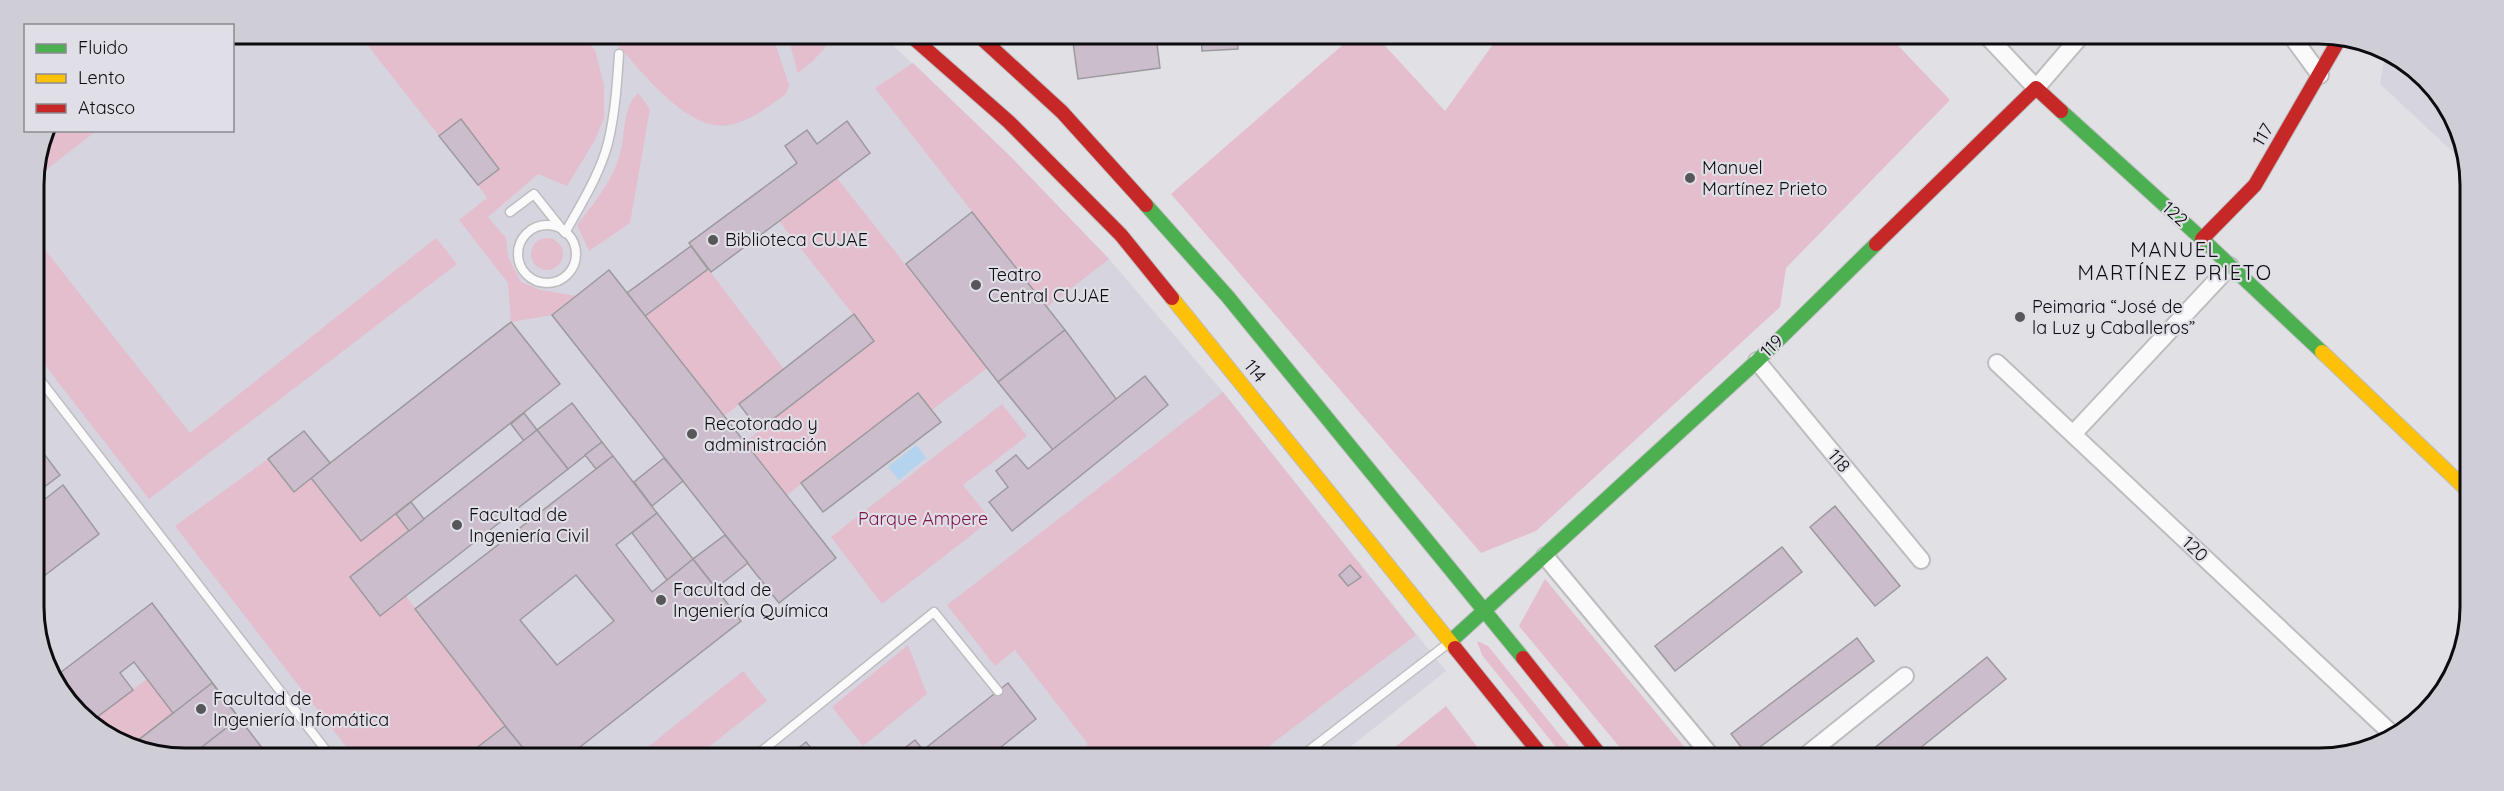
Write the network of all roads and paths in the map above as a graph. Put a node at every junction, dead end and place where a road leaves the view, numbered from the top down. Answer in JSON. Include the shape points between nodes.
{"nodes":[{"id":1,"x":920,"y":44,"type":"edge"},
{"id":2,"x":988,"y":44,"type":"edge"},
{"id":3,"x":1995,"y":44,"type":"edge"},
{"id":4,"x":2074,"y":44,"type":"edge"},
{"id":5,"x":2297,"y":44,"type":"edge"},
{"id":6,"x":2336,"y":45,"type":"edge"},
{"id":7,"x":619,"y":54,"type":"dead end"},
{"id":8,"x":2320,"y":75,"type":"junction"},
{"id":9,"x":2036,"y":88,"type":"junction"},
{"id":10,"x":510,"y":212,"type":"dead end"},
{"id":11,"x":565,"y":232,"type":"junction"},
{"id":12,"x":2202,"y":239,"type":"junction"},
{"id":13,"x":2230,"y":266,"type":"junction"},
{"id":14,"x":1757,"y":361,"type":"junction"},
{"id":15,"x":1998,"y":363,"type":"dead end"},
{"id":16,"x":44,"y":385,"type":"edge"},
{"id":17,"x":2073,"y":434,"type":"junction"},
{"id":18,"x":2460,"y":484,"type":"edge"},
{"id":19,"x":1545,"y":556,"type":"junction"},
{"id":20,"x":1922,"y":560,"type":"dead end"},
{"id":21,"x":1485,"y":610,"type":"junction"},
{"id":22,"x":1451,"y":641,"type":"junction"},
{"id":23,"x":1905,"y":676,"type":"dead end"},
{"id":24,"x":998,"y":691,"type":"dead end"},
{"id":25,"x":2388,"y":730,"type":"edge"},
{"id":26,"x":1313,"y":747,"type":"edge"},
{"id":27,"x":1535,"y":747,"type":"edge"},
{"id":28,"x":1594,"y":747,"type":"edge"},
{"id":29,"x":1704,"y":747,"type":"edge"},
{"id":30,"x":1828,"y":747,"type":"edge"},
{"id":31,"x":324,"y":748,"type":"edge"},
{"id":32,"x":766,"y":748,"type":"edge"}],
"edges":[{"from":1,"to":22,"type":"main road","name":"114","via":[[1009,122],[1121,235]]},
{"from":2,"to":21,"type":"main road","name":"114","via":[[1062,112],[1156,214]]},
{"from":3,"to":9,"type":"street","name":"122"},
{"from":4,"to":9,"type":"street","name":"119"},
{"from":5,"to":8,"type":"street"},
{"from":6,"to":8,"type":"main road","name":"117"},
{"from":7,"to":11,"type":"lane","via":[[616,100],[607,145],[590,188]]},
{"from":8,"to":12,"type":"main road","name":"117","via":[[2255,185]]},
{"from":9,"to":12,"type":"main road","name":"122"},
{"from":9,"to":14,"type":"main road","name":"119"},
{"from":10,"to":11,"type":"lane","via":[[534,194]]},
{"from":11,"to":11,"type":"lane","via":[[557,227],[538,227],[523,239],[518,257],[526,275],[543,283],[568,274],[576,253]]},
{"from":12,"to":13,"type":"main road","name":"122"},
{"from":13,"to":17,"type":"street"},
{"from":13,"to":18,"type":"main road","name":"122"},
{"from":14,"to":19,"type":"main road","name":"119"},
{"from":14,"to":20,"type":"street","name":"118"},
{"from":15,"to":17,"type":"street","name":"120"},
{"from":16,"to":31,"type":"lane"},
{"from":17,"to":25,"type":"street","name":"120"},
{"from":19,"to":21,"type":"main road","name":"119"},
{"from":19,"to":29,"type":"street"},
{"from":21,"to":22,"type":"main road","name":"119"},
{"from":21,"to":28,"type":"main road","name":"114"},
{"from":22,"to":26,"type":"lane"},
{"from":22,"to":27,"type":"main road","name":"114"},
{"from":23,"to":30,"type":"street"},
{"from":24,"to":32,"type":"lane","via":[[934,612]]}]}
